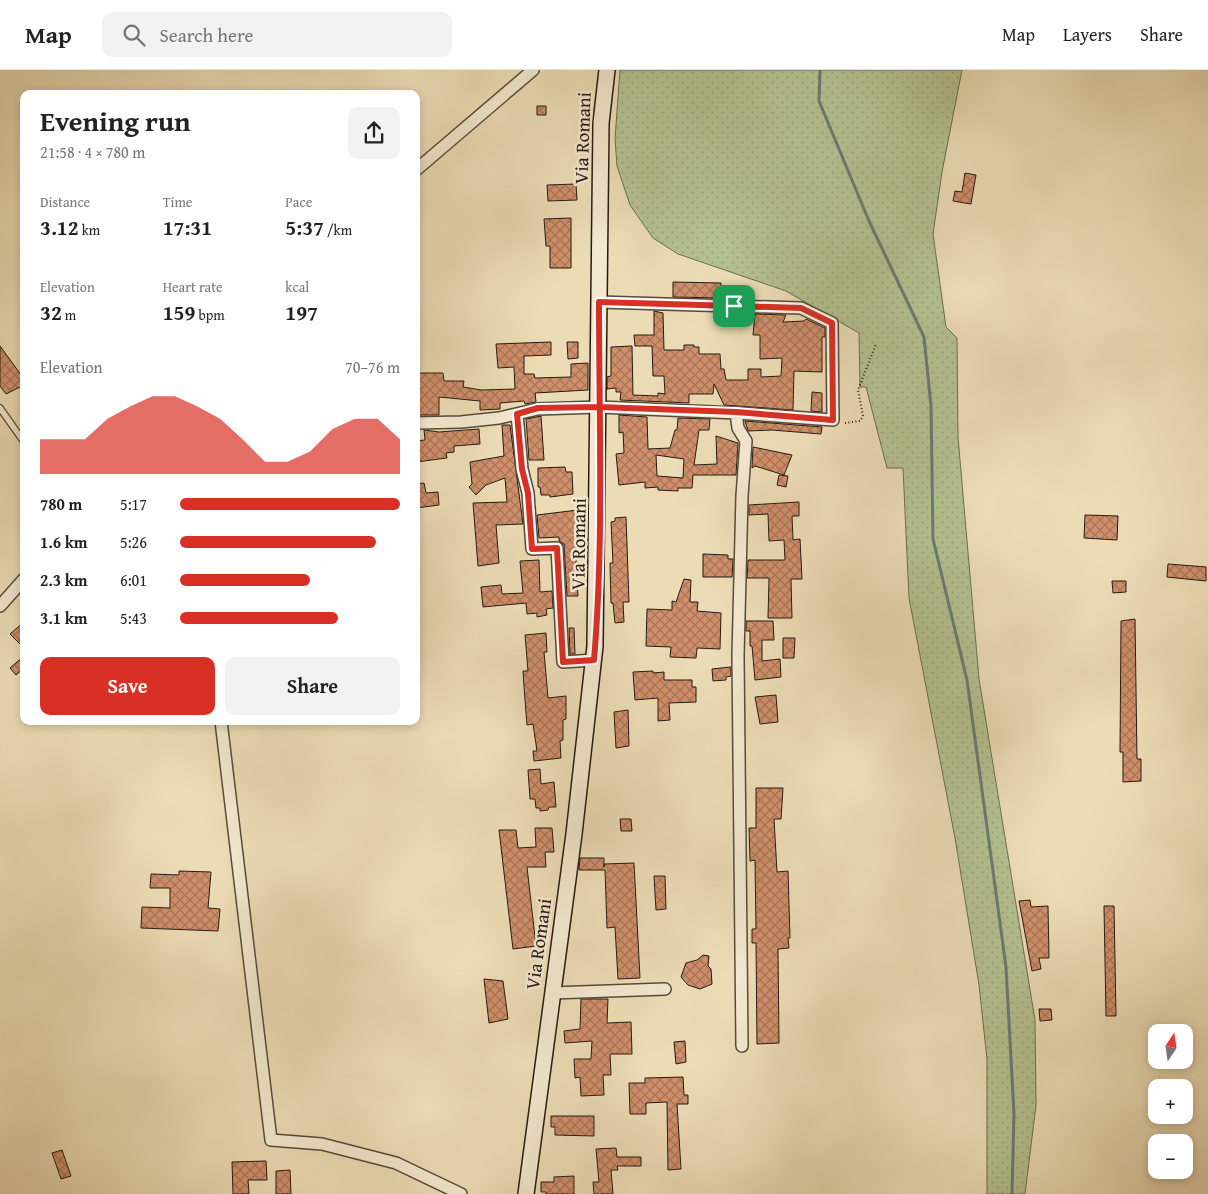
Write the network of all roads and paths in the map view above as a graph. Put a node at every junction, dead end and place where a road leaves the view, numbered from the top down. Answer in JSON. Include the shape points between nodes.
{"nodes":[{"id":1,"x":533,"y":70,"type":"edge"},
{"id":2,"x":606,"y":70,"type":"edge"},
{"id":3,"x":420,"y":167,"type":"edge"},
{"id":4,"x":599,"y":302,"type":"junction"},
{"id":5,"x":876,"y":344,"type":"dead end"},
{"id":6,"x":599,"y":407,"type":"junction"},
{"id":7,"x":0,"y":408,"type":"edge"},
{"id":8,"x":736,"y":412,"type":"junction"},
{"id":9,"x":517,"y":414,"type":"junction"},
{"id":10,"x":833,"y":420,"type":"junction"},
{"id":11,"x":420,"y":423,"type":"edge"},
{"id":12,"x":20,"y":436,"type":"edge"},
{"id":13,"x":20,"y":584,"type":"edge"},
{"id":14,"x":0,"y":606,"type":"edge"},
{"id":15,"x":594,"y":660,"type":"junction"},
{"id":16,"x":221,"y":725,"type":"edge"},
{"id":17,"x":665,"y":990,"type":"dead end"},
{"id":18,"x":552,"y":993,"type":"junction"},
{"id":19,"x":742,"y":1046,"type":"dead end"},
{"id":20,"x":461,"y":1194,"type":"edge"},
{"id":21,"x":526,"y":1194,"type":"edge"}],
"edges":[{"from":1,"to":3,"type":"street"},
{"from":2,"to":4,"type":"street","name":"Via Romani","via":[[601,123]]},
{"from":4,"to":6,"type":"street","name":"Via Romani"},
{"from":4,"to":10,"type":"street","via":[[801,308],[832,323]]},
{"from":5,"to":10,"type":"path","via":[[858,390],[863,416],[860,421],[847,424]]},
{"from":6,"to":8,"type":"street"},
{"from":6,"to":9,"type":"street","via":[[538,408]]},
{"from":6,"to":15,"type":"street","name":"Via Romani"},
{"from":7,"to":12,"type":"lane"},
{"from":8,"to":10,"type":"street"},
{"from":8,"to":19,"type":"street","via":[[738,428],[746,441],[738,656]]},
{"from":9,"to":11,"type":"street","via":[[461,422]]},
{"from":9,"to":15,"type":"street","via":[[532,549],[557,548],[563,662]]},
{"from":13,"to":14,"type":"street"},
{"from":15,"to":18,"type":"street","name":"Via Romani"},
{"from":16,"to":20,"type":"street","via":[[271,1140],[322,1144],[396,1164]]},
{"from":17,"to":18,"type":"street"},
{"from":18,"to":21,"type":"street","name":"Via Romani"}]}
